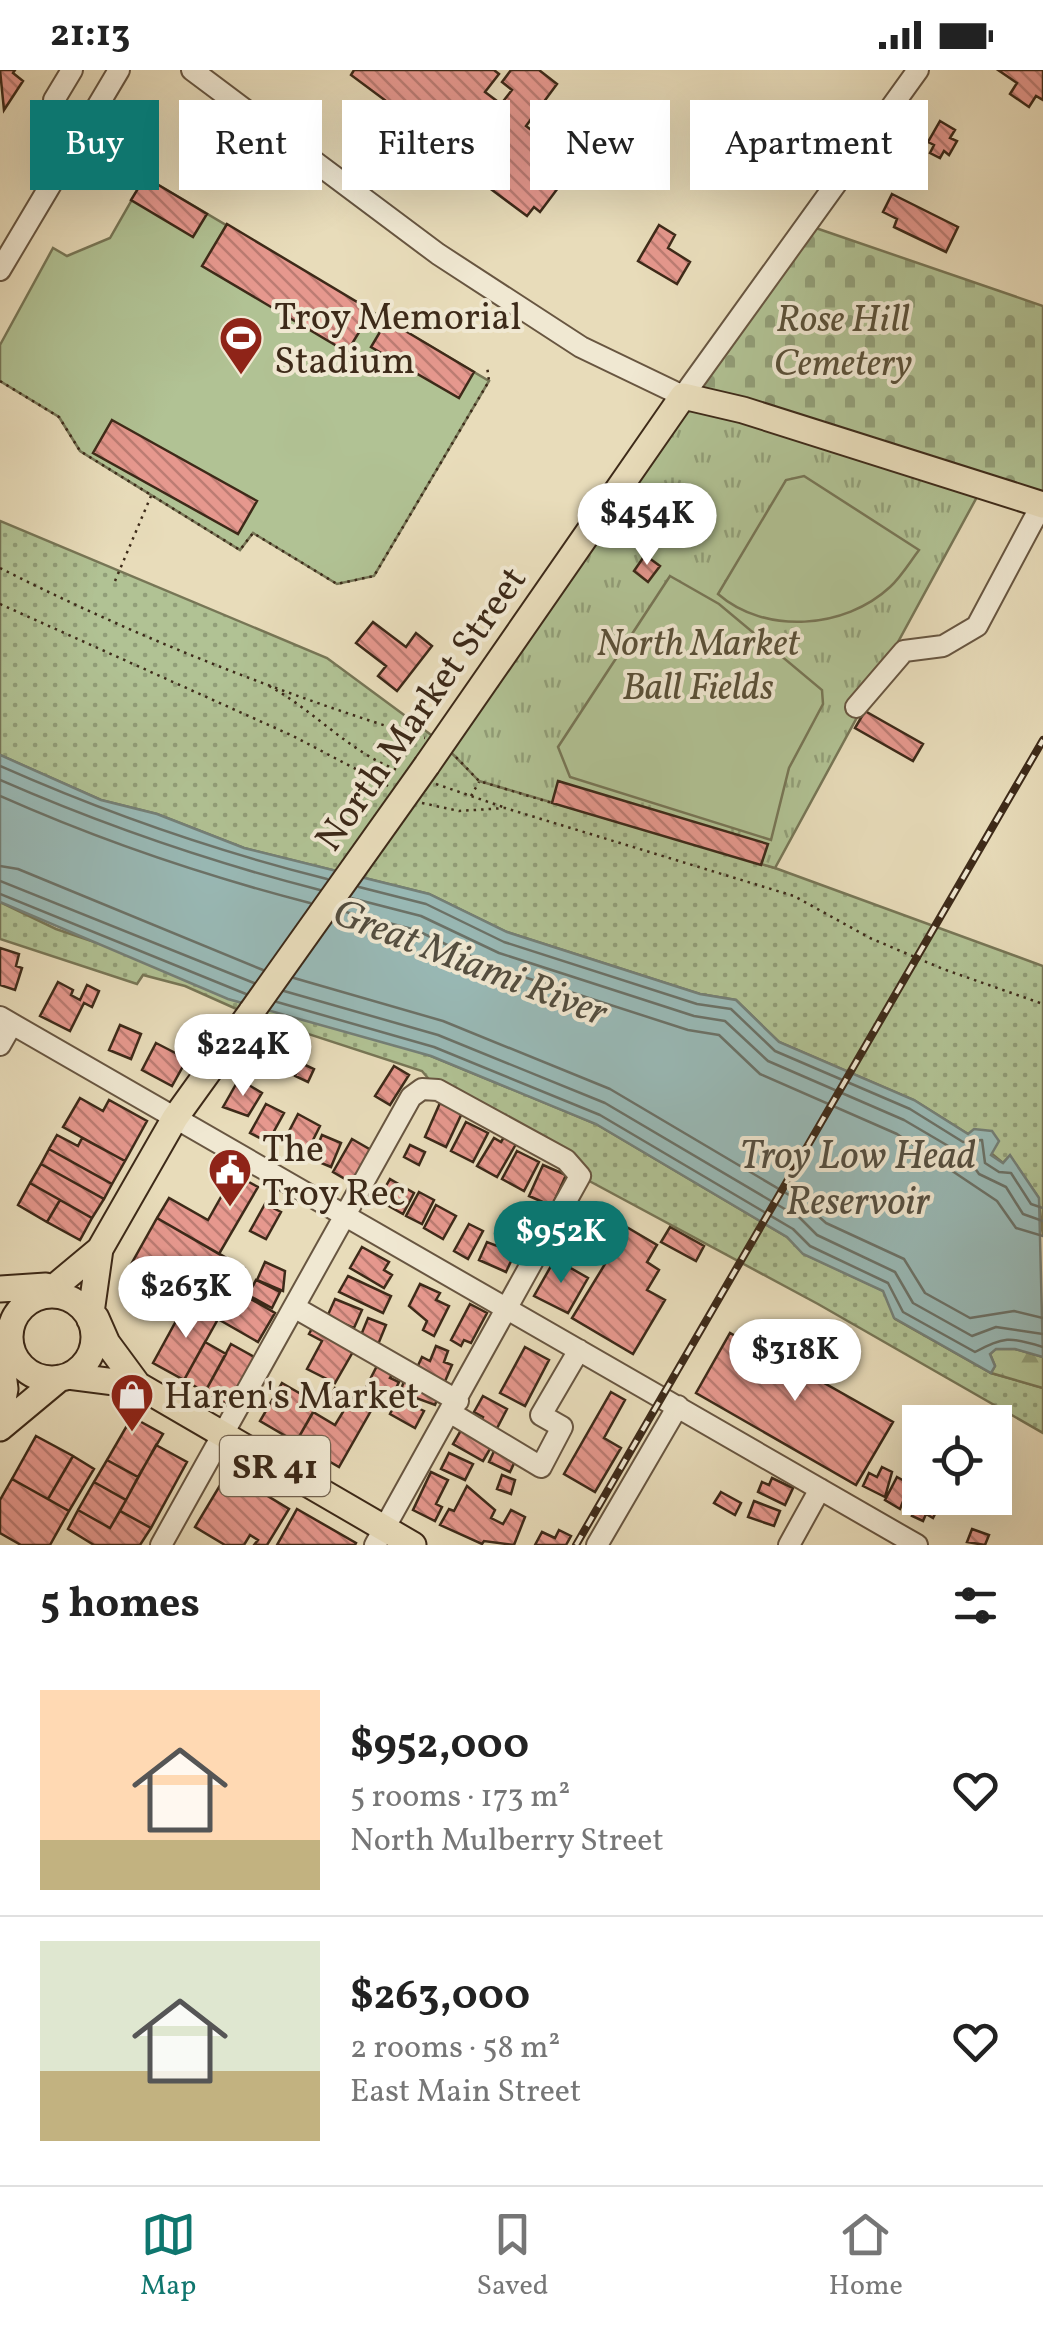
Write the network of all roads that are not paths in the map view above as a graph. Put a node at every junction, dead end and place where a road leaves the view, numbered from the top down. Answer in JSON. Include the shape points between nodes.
{"nodes":[{"id":1,"x":72,"y":70,"type":"edge"},
{"id":2,"x":118,"y":70,"type":"edge"},
{"id":3,"x":192,"y":70,"type":"edge"},
{"id":4,"x":918,"y":70,"type":"edge"},
{"id":5,"x":54,"y":100,"type":"edge"},
{"id":6,"x":102,"y":100,"type":"edge"},
{"id":7,"x":49,"y":190,"type":"edge"},
{"id":8,"x":0,"y":270,"type":"edge"},
{"id":9,"x":683,"y":396,"type":"junction"},
{"id":10,"x":1043,"y":504,"type":"edge"},
{"id":11,"x":856,"y":707,"type":"dead end"},
{"id":12,"x":6,"y":1020,"type":"edge"},
{"id":13,"x":0,"y":1045,"type":"edge"},
{"id":14,"x":175,"y":1118,"type":"junction"},
{"id":15,"x":348,"y":1216,"type":"junction"},
{"id":16,"x":100,"y":1249,"type":"junction"},
{"id":17,"x":34,"y":1291,"type":"edge"},
{"id":18,"x":294,"y":1307,"type":"junction"},
{"id":19,"x":508,"y":1311,"type":"junction"},
{"id":20,"x":97,"y":1325,"type":"junction"},
{"id":21,"x":5,"y":1341,"type":"edge"},
{"id":22,"x":578,"y":1350,"type":"junction"},
{"id":23,"x":64,"y":1377,"type":"junction"},
{"id":24,"x":138,"y":1385,"type":"junction"},
{"id":25,"x":678,"y":1406,"type":"junction"},
{"id":26,"x":455,"y":1407,"type":"junction"},
{"id":27,"x":1,"y":1420,"type":"edge"},
{"id":28,"x":219,"y":1434,"type":"junction"},
{"id":29,"x":820,"y":1489,"type":"junction"},
{"id":30,"x":380,"y":1537,"type":"edge"},
{"id":31,"x":161,"y":1545,"type":"edge"},
{"id":32,"x":413,"y":1545,"type":"edge"},
{"id":33,"x":597,"y":1545,"type":"edge"},
{"id":34,"x":788,"y":1545,"type":"edge"},
{"id":35,"x":917,"y":1545,"type":"edge"}],
"edges":[{"from":1,"to":5,"type":"street"},
{"from":2,"to":6,"type":"street"},
{"from":3,"to":9,"type":"street","via":[[438,254],[581,348]]},
{"from":4,"to":9,"type":"street","name":"North Market Street"},
{"from":7,"to":8,"type":"street"},
{"from":9,"to":10,"type":"main road"},
{"from":9,"to":14,"type":"main road","name":"North Market Street","bridge":true},
{"from":10,"to":11,"type":"street","via":[[977,626],[943,646],[904,650]]},
{"from":12,"to":13,"type":"street"},
{"from":12,"to":14,"type":"street"},
{"from":14,"to":15,"type":"street"},
{"from":14,"to":16,"type":"main road","name":"North Market Street"},
{"from":15,"to":18,"type":"street"},
{"from":15,"to":19,"type":"street"},
{"from":15,"to":19,"type":"street","via":[[411,1097],[422,1089],[438,1090],[550,1152],[580,1176]]},
{"from":16,"to":17,"type":"main road"},
{"from":16,"to":20,"type":"main road"},
{"from":17,"to":20,"type":"main road","via":[[72,1300]]},
{"from":17,"to":21,"type":"main road"},
{"from":18,"to":26,"type":"street"},
{"from":18,"to":28,"type":"street"},
{"from":19,"to":22,"type":"street"},
{"from":19,"to":26,"type":"street"},
{"from":20,"to":23,"type":"main road","via":[[88,1358]]},
{"from":20,"to":24,"type":"main road"},
{"from":21,"to":23,"type":"main road","via":[[31,1374]]},
{"from":21,"to":27,"type":"main road"},
{"from":22,"to":25,"type":"street"},
{"from":22,"to":26,"type":"street","via":[[541,1415],[562,1427],[541,1467]]},
{"from":23,"to":24,"type":"main road"},
{"from":23,"to":27,"type":"main road","via":[[10,1422]]},
{"from":24,"to":28,"type":"main road","number":"SR 41"},
{"from":25,"to":29,"type":"street"},
{"from":25,"to":33,"type":"street"},
{"from":26,"to":30,"type":"street"},
{"from":28,"to":30,"type":"main road","number":"SR 41"},
{"from":28,"to":31,"type":"street"},
{"from":29,"to":34,"type":"street"},
{"from":29,"to":35,"type":"street"},
{"from":30,"to":32,"type":"main road","number":"SR 41"}]}
